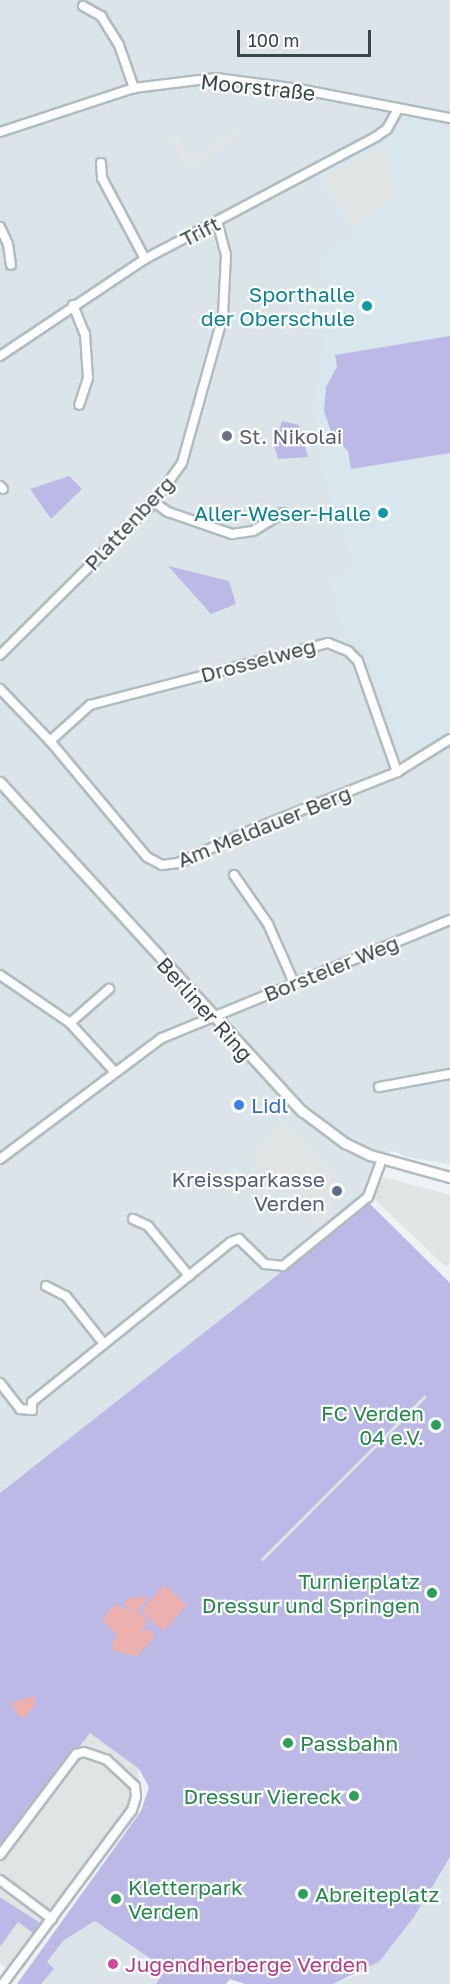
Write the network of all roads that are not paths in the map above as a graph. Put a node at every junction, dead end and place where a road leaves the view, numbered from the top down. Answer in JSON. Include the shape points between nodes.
{"nodes":[{"id":1,"x":84,"y":6,"type":"dead end"},
{"id":2,"x":134,"y":88,"type":"junction"},
{"id":3,"x":398,"y":109,"type":"junction"},
{"id":4,"x":450,"y":118,"type":"edge"},
{"id":5,"x":0,"y":132,"type":"edge"},
{"id":6,"x":101,"y":163,"type":"dead end"},
{"id":7,"x":217,"y":222,"type":"junction"},
{"id":8,"x":0,"y":227,"type":"edge"},
{"id":9,"x":145,"y":259,"type":"junction"},
{"id":10,"x":11,"y":265,"type":"dead end"},
{"id":11,"x":73,"y":305,"type":"junction"},
{"id":12,"x":0,"y":356,"type":"edge"},
{"id":13,"x":80,"y":405,"type":"dead end"},
{"id":14,"x":154,"y":502,"type":"junction"},
{"id":15,"x":283,"y":513,"type":"dead end"},
{"id":16,"x":0,"y":655,"type":"edge"},
{"id":17,"x":0,"y":689,"type":"edge"},
{"id":18,"x":450,"y":739,"type":"edge"},
{"id":19,"x":50,"y":741,"type":"junction"},
{"id":20,"x":397,"y":772,"type":"junction"},
{"id":21,"x":0,"y":782,"type":"edge"},
{"id":22,"x":234,"y":875,"type":"dead end"},
{"id":23,"x":450,"y":920,"type":"edge"},
{"id":24,"x":0,"y":975,"type":"edge"},
{"id":25,"x":294,"y":983,"type":"junction"},
{"id":26,"x":109,"y":989,"type":"dead end"},
{"id":27,"x":212,"y":1016,"type":"junction"},
{"id":28,"x":70,"y":1023,"type":"junction"},
{"id":29,"x":114,"y":1071,"type":"junction"},
{"id":30,"x":450,"y":1074,"type":"edge"},
{"id":31,"x":379,"y":1086,"type":"dead end"},
{"id":32,"x":0,"y":1159,"type":"edge"},
{"id":33,"x":382,"y":1159,"type":"junction"},
{"id":34,"x":450,"y":1177,"type":"edge"},
{"id":35,"x":133,"y":1219,"type":"dead end"},
{"id":36,"x":189,"y":1276,"type":"junction"},
{"id":37,"x":46,"y":1286,"type":"dead end"},
{"id":38,"x":104,"y":1344,"type":"junction"},
{"id":39,"x":0,"y":1383,"type":"edge"},
{"id":40,"x":0,"y":1856,"type":"edge"},
{"id":41,"x":0,"y":1880,"type":"edge"},
{"id":42,"x":51,"y":1919,"type":"junction"},
{"id":43,"x":3,"y":1984,"type":"edge"}],
"edges":[{"from":1,"to":2,"type":"street","via":[[101,16],[119,45]]},
{"from":2,"to":3,"type":"street","name":"Moorstraße","via":[[216,78]]},
{"from":2,"to":5,"type":"street","name":"Moorstraße"},
{"from":3,"to":4,"type":"street","name":"Moorstraße"},
{"from":3,"to":7,"type":"street","name":"Trift","via":[[387,129],[377,136]]},
{"from":6,"to":9,"type":"street","via":[[102,178]]},
{"from":7,"to":9,"type":"street","name":"Trift"},
{"from":7,"to":14,"type":"street","name":"Plattenberg","via":[[226,255],[221,325],[182,463]]},
{"from":8,"to":10,"type":"street"},
{"from":9,"to":11,"type":"street","name":"Trift"},
{"from":11,"to":12,"type":"street","name":"Trift"},
{"from":11,"to":13,"type":"street","via":[[86,334],[88,378]]},
{"from":14,"to":15,"type":"street","via":[[168,512],[232,534],[253,531]]},
{"from":14,"to":16,"type":"street","name":"Plattenberg"},
{"from":17,"to":19,"type":"street","name":"Am Meldauer Berg"},
{"from":18,"to":20,"type":"street","name":"Am Meldauer Berg"},
{"from":19,"to":20,"type":"street","name":"Am Meldauer Berg","via":[[147,857],[162,865],[178,863]]},
{"from":19,"to":20,"type":"street","name":"Drosselweg","via":[[90,705],[328,643],[348,651],[358,661]]},
{"from":21,"to":27,"type":"street","name":"Berliner Ring"},
{"from":22,"to":25,"type":"street","via":[[268,924]]},
{"from":23,"to":25,"type":"street","name":"Borsteler Weg"},
{"from":24,"to":28,"type":"street"},
{"from":25,"to":27,"type":"street","name":"Borsteler Weg"},
{"from":26,"to":28,"type":"street"},
{"from":27,"to":29,"type":"street","name":"Borsteler Weg","via":[[162,1038]]},
{"from":27,"to":33,"type":"street","name":"Berliner Ring","via":[[302,1111],[345,1143]]},
{"from":28,"to":29,"type":"street"},
{"from":29,"to":32,"type":"street","name":"Borsteler Weg"},
{"from":30,"to":31,"type":"street"},
{"from":33,"to":34,"type":"street","name":"Berliner Ring"},
{"from":33,"to":36,"type":"street","via":[[368,1197],[283,1266],[265,1264],[239,1239]]},
{"from":35,"to":36,"type":"street","via":[[148,1227]]},
{"from":36,"to":38,"type":"street"},
{"from":37,"to":38,"type":"street","via":[[66,1296]]},
{"from":38,"to":39,"type":"street","via":[[32,1402],[32,1410],[20,1409]]},
{"from":40,"to":42,"type":"street","via":[[76,1754],[84,1752],[106,1760],[135,1786],[132,1810]]},
{"from":41,"to":42,"type":"street"},
{"from":42,"to":43,"type":"street"}]}
